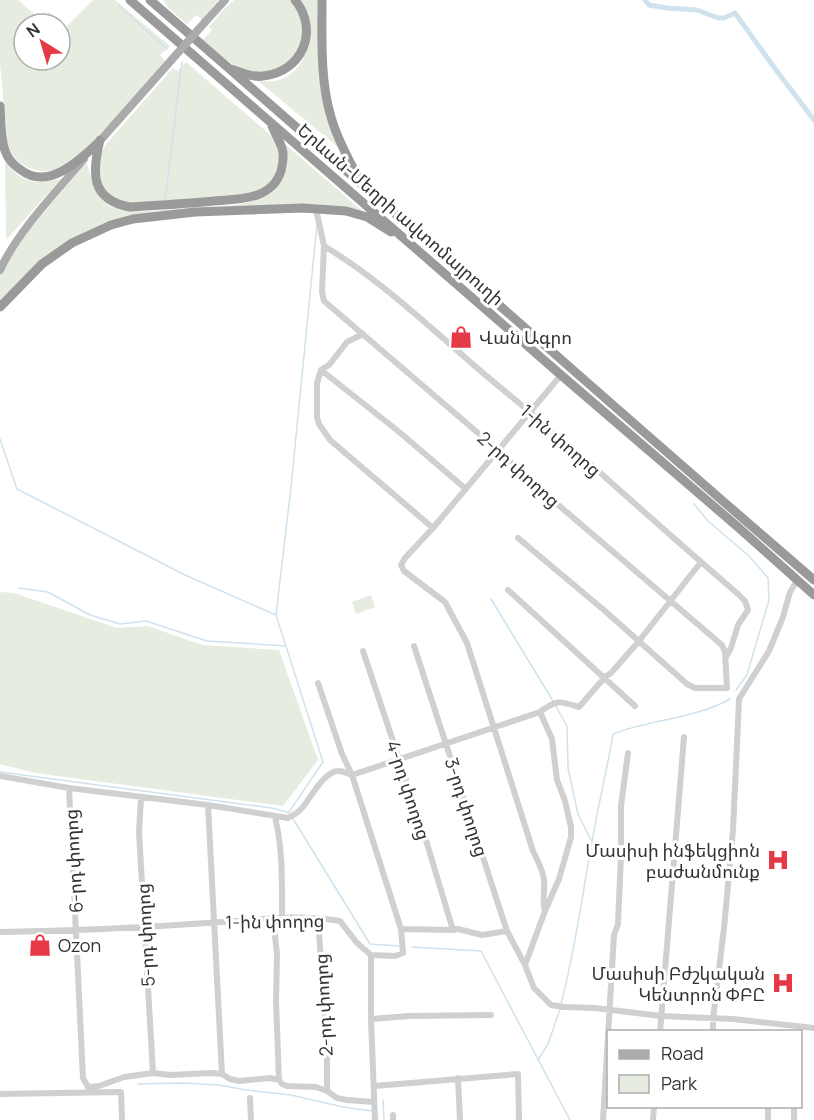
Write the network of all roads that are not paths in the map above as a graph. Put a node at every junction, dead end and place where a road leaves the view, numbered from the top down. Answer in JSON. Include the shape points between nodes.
{"nodes":[{"id":1,"x":130,"y":0,"type":"edge"},
{"id":2,"x":150,"y":0,"type":"edge"},
{"id":3,"x":158,"y":0,"type":"edge"},
{"id":4,"x":225,"y":0,"type":"edge"},
{"id":5,"x":295,"y":0,"type":"edge"},
{"id":6,"x":322,"y":0,"type":"edge"},
{"id":7,"x":167,"y":14,"type":"junction"},
{"id":8,"x":227,"y":67,"type":"junction"},
{"id":9,"x":0,"y":106,"type":"edge"},
{"id":10,"x":271,"y":124,"type":"junction"},
{"id":11,"x":100,"y":140,"type":"junction"},
{"id":12,"x":362,"y":184,"type":"junction"},
{"id":13,"x":316,"y":209,"type":"junction"},
{"id":14,"x":401,"y":236,"type":"junction"},
{"id":15,"x":324,"y":246,"type":"junction"},
{"id":16,"x":0,"y":270,"type":"edge"},
{"id":17,"x":0,"y":307,"type":"edge"},
{"id":18,"x":363,"y":334,"type":"junction"},
{"id":19,"x":321,"y":370,"type":"junction"},
{"id":20,"x":561,"y":375,"type":"junction"},
{"id":21,"x":530,"y":412,"type":"junction"},
{"id":22,"x":499,"y":451,"type":"junction"},
{"id":23,"x":465,"y":489,"type":"junction"},
{"id":24,"x":433,"y":528,"type":"junction"},
{"id":25,"x":518,"y":538,"type":"dead end"},
{"id":26,"x":701,"y":562,"type":"junction"},
{"id":27,"x":814,"y":580,"type":"edge"},
{"id":28,"x":797,"y":581,"type":"junction"},
{"id":29,"x":508,"y":590,"type":"dead end"},
{"id":30,"x":814,"y":595,"type":"edge"},
{"id":31,"x":671,"y":601,"type":"junction"},
{"id":32,"x":639,"y":641,"type":"junction"},
{"id":33,"x":414,"y":646,"type":"dead end"},
{"id":34,"x":363,"y":651,"type":"dead end"},
{"id":35,"x":726,"y":657,"type":"junction"},
{"id":36,"x":605,"y":677,"type":"junction"},
{"id":37,"x":318,"y":683,"type":"dead end"},
{"id":38,"x":727,"y":688,"type":"junction"},
{"id":39,"x":740,"y":696,"type":"junction"},
{"id":40,"x":636,"y":706,"type":"dead end"},
{"id":41,"x":540,"y":712,"type":"junction"},
{"id":42,"x":494,"y":728,"type":"junction"},
{"id":43,"x":684,"y":737,"type":"dead end"},
{"id":44,"x":446,"y":743,"type":"junction"},
{"id":45,"x":628,"y":753,"type":"dead end"},
{"id":46,"x":399,"y":759,"type":"junction"},
{"id":47,"x":352,"y":775,"type":"junction"},
{"id":48,"x":0,"y":776,"type":"edge"},
{"id":49,"x":69,"y":788,"type":"junction"},
{"id":50,"x":141,"y":798,"type":"junction"},
{"id":51,"x":208,"y":805,"type":"junction"},
{"id":52,"x":275,"y":817,"type":"junction"},
{"id":53,"x":545,"y":911,"type":"junction"},
{"id":54,"x":282,"y":917,"type":"junction"},
{"id":55,"x":273,"y":918,"type":"junction"},
{"id":56,"x":318,"y":919,"type":"junction"},
{"id":57,"x":214,"y":923,"type":"junction"},
{"id":58,"x":145,"y":927,"type":"junction"},
{"id":59,"x":401,"y":929,"type":"junction"},
{"id":60,"x":453,"y":930,"type":"junction"},
{"id":61,"x":76,"y":931,"type":"junction"},
{"id":62,"x":507,"y":931,"type":"junction"},
{"id":63,"x":0,"y":932,"type":"edge"},
{"id":64,"x":371,"y":955,"type":"junction"},
{"id":65,"x":525,"y":965,"type":"junction"},
{"id":66,"x":610,"y":1010,"type":"junction"},
{"id":67,"x":491,"y":1015,"type":"dead end"},
{"id":68,"x":661,"y":1016,"type":"junction"},
{"id":69,"x":371,"y":1019,"type":"junction"},
{"id":70,"x":713,"y":1019,"type":"junction"},
{"id":71,"x":814,"y":1028,"type":"edge"},
{"id":72,"x":791,"y":1029,"type":"edge"},
{"id":73,"x":609,"y":1030,"type":"edge"},
{"id":74,"x":660,"y":1030,"type":"edge"},
{"id":75,"x":713,"y":1030,"type":"edge"},
{"id":76,"x":607,"y":1057,"type":"edge"},
{"id":77,"x":153,"y":1073,"type":"junction"},
{"id":78,"x":222,"y":1074,"type":"junction"},
{"id":79,"x":458,"y":1078,"type":"junction"},
{"id":80,"x":279,"y":1080,"type":"junction"},
{"id":81,"x":375,"y":1086,"type":"junction"},
{"id":82,"x":88,"y":1090,"type":"junction"},
{"id":83,"x":327,"y":1091,"type":"junction"},
{"id":84,"x":0,"y":1094,"type":"edge"},
{"id":85,"x":250,"y":1098,"type":"dead end"},
{"id":86,"x":374,"y":1101,"type":"junction"},
{"id":87,"x":122,"y":1120,"type":"edge"},
{"id":88,"x":251,"y":1120,"type":"edge"},
{"id":89,"x":375,"y":1120,"type":"edge"},
{"id":90,"x":460,"y":1120,"type":"edge"},
{"id":91,"x":519,"y":1120,"type":"edge"},
{"id":92,"x":603,"y":1120,"type":"edge"}],
"edges":[{"from":1,"to":10,"type":"highway","name":"Երևան-Մեղրի ավտոմայրուղի"},
{"from":2,"to":7,"type":"highway","name":"Երևան-Մեղրի ավտոմայրուղի"},
{"from":3,"to":7,"type":"highway"},
{"from":4,"to":11,"type":"main road","bridge":true},
{"from":5,"to":8,"type":"highway","via":[[303,12],[306,29],[299,57],[278,73],[263,76]]},
{"from":6,"to":12,"type":"highway","via":[[327,104],[340,142]]},
{"from":7,"to":8,"type":"highway","name":"Երևան-Մեղրի ավտոմայրուղի"},
{"from":8,"to":12,"type":"highway","name":"Երևան-Մեղրի ավտոմայրուղի"},
{"from":9,"to":11,"type":"highway","via":[[6,155],[28,176],[41,178],[72,166]]},
{"from":10,"to":11,"type":"highway","via":[[282,148],[279,177],[264,193],[220,201],[129,207],[113,202],[99,189],[95,175]]},
{"from":10,"to":14,"type":"highway","name":"Երևան-Մեղրի ավտոմայրուղի"},
{"from":11,"to":16,"type":"main road","via":[[16,241]]},
{"from":12,"to":27,"type":"highway","name":"Երևան-Մեղրի ավտոմայրուղի"},
{"from":13,"to":14,"type":"highway","via":[[367,217]]},
{"from":13,"to":15,"type":"street","name":"2-րդ փողոց"},
{"from":13,"to":17,"type":"highway","via":[[195,212],[111,225],[72,243],[42,264]]},
{"from":14,"to":20,"type":"highway","name":"Երևան-Մեղրի ավտոմայրուղի"},
{"from":15,"to":18,"type":"street","name":"2-րդ փողոց","via":[[324,301]]},
{"from":15,"to":21,"type":"street","name":"1-ին փողոց","via":[[369,276]]},
{"from":18,"to":19,"type":"street","via":[[346,342]]},
{"from":18,"to":22,"type":"street","name":"2-րդ փողոց"},
{"from":19,"to":23,"type":"street"},
{"from":19,"to":24,"type":"street","via":[[317,417],[330,440]]},
{"from":20,"to":21,"type":"street"},
{"from":20,"to":28,"type":"highway","name":"Երևան-Մեղրի ավտոմայրուղի"},
{"from":21,"to":22,"type":"street"},
{"from":21,"to":26,"type":"street","name":"1-ին փողոց"},
{"from":22,"to":23,"type":"street"},
{"from":22,"to":31,"type":"street","name":"2-րդ փողոց"},
{"from":23,"to":24,"type":"street"},
{"from":24,"to":42,"type":"street","via":[[401,566],[445,602],[467,643]]},
{"from":25,"to":32,"type":"street"},
{"from":26,"to":31,"type":"street"},
{"from":26,"to":35,"type":"street","name":"1-ին փողոց","via":[[745,601],[748,610]]},
{"from":28,"to":30,"type":"highway","name":"Երևան-Մեղրի ավտոմայրուղի"},
{"from":28,"to":39,"type":"street","via":[[769,651]]},
{"from":29,"to":36,"type":"street"},
{"from":31,"to":32,"type":"street"},
{"from":31,"to":35,"type":"street","name":"2-րդ փողոց","via":[[722,645]]},
{"from":32,"to":36,"type":"street"},
{"from":32,"to":38,"type":"street","via":[[687,684],[695,688]]},
{"from":33,"to":44,"type":"street","name":"3-րդ փողոց"},
{"from":34,"to":46,"type":"street","name":"4-րդ փողոց"},
{"from":35,"to":38,"type":"street"},
{"from":36,"to":40,"type":"street"},
{"from":36,"to":41,"type":"street","via":[[579,707],[559,701]]},
{"from":37,"to":47,"type":"street"},
{"from":38,"to":39,"type":"street"},
{"from":39,"to":70,"type":"street","via":[[733,830]]},
{"from":41,"to":42,"type":"street"},
{"from":41,"to":53,"type":"street","via":[[552,739],[557,780],[571,827],[560,879]]},
{"from":42,"to":44,"type":"street"},
{"from":42,"to":53,"type":"street","via":[[540,865]]},
{"from":43,"to":68,"type":"street"},
{"from":44,"to":46,"type":"street"},
{"from":44,"to":62,"type":"street","name":"3-րդ փողոց"},
{"from":45,"to":66,"type":"street","via":[[621,806],[618,924]]},
{"from":46,"to":47,"type":"street"},
{"from":46,"to":60,"type":"street","name":"4-րդ փողոց"},
{"from":47,"to":52,"type":"street","via":[[331,772],[302,808],[291,816]]},
{"from":47,"to":59,"type":"street"},
{"from":48,"to":49,"type":"street"},
{"from":49,"to":50,"type":"street"},
{"from":49,"to":61,"type":"street","name":"6-րդ փողոց"},
{"from":50,"to":51,"type":"street"},
{"from":50,"to":58,"type":"street","name":"5-րդ փողոց","via":[[139,832]]},
{"from":51,"to":52,"type":"street"},
{"from":51,"to":57,"type":"street"},
{"from":52,"to":54,"type":"street"},
{"from":53,"to":65,"type":"street"},
{"from":54,"to":55,"type":"street","name":"1-ին փողոց"},
{"from":54,"to":56,"type":"street","name":"1-ին փողոց"},
{"from":55,"to":57,"type":"street","name":"1-ին փողոց"},
{"from":55,"to":80,"type":"street"},
{"from":56,"to":64,"type":"street","name":"1-ին փողոց","via":[[340,921]]},
{"from":56,"to":83,"type":"street","name":"2-րդ փողոց"},
{"from":57,"to":58,"type":"street","name":"1-ին փողոց"},
{"from":57,"to":78,"type":"street"},
{"from":58,"to":61,"type":"street","name":"1-ին փողոց"},
{"from":58,"to":77,"type":"street","name":"5-րդ փողոց"},
{"from":59,"to":60,"type":"street"},
{"from":59,"to":64,"type":"street","via":[[403,953]]},
{"from":60,"to":62,"type":"street","via":[[482,934]]},
{"from":61,"to":63,"type":"street","name":"1-ին փողոց"},
{"from":61,"to":82,"type":"street","name":"6-րդ փողոց","via":[[83,1078]]},
{"from":62,"to":65,"type":"street","name":"3-րդ փողոց"},
{"from":64,"to":69,"type":"street"},
{"from":65,"to":66,"type":"street","name":"3-րդ փողոց","via":[[534,988],[551,1005]]},
{"from":66,"to":68,"type":"street"},
{"from":66,"to":73,"type":"street"},
{"from":67,"to":69,"type":"street"},
{"from":68,"to":70,"type":"street"},
{"from":68,"to":74,"type":"street"},
{"from":69,"to":81,"type":"street"},
{"from":70,"to":72,"type":"street"},
{"from":70,"to":75,"type":"street"},
{"from":71,"to":72,"type":"street"},
{"from":76,"to":92,"type":"street"},
{"from":77,"to":78,"type":"street"},
{"from":77,"to":82,"type":"street","via":[[124,1077]]},
{"from":78,"to":80,"type":"street","via":[[239,1081]]},
{"from":79,"to":81,"type":"street"},
{"from":79,"to":90,"type":"street"},
{"from":79,"to":91,"type":"street","via":[[518,1074]]},
{"from":80,"to":83,"type":"street","via":[[287,1086]]},
{"from":81,"to":86,"type":"street"},
{"from":82,"to":84,"type":"street"},
{"from":82,"to":87,"type":"street","via":[[121,1092]]},
{"from":83,"to":86,"type":"street","via":[[337,1098]]},
{"from":85,"to":88,"type":"street"},
{"from":86,"to":89,"type":"street"}]}
